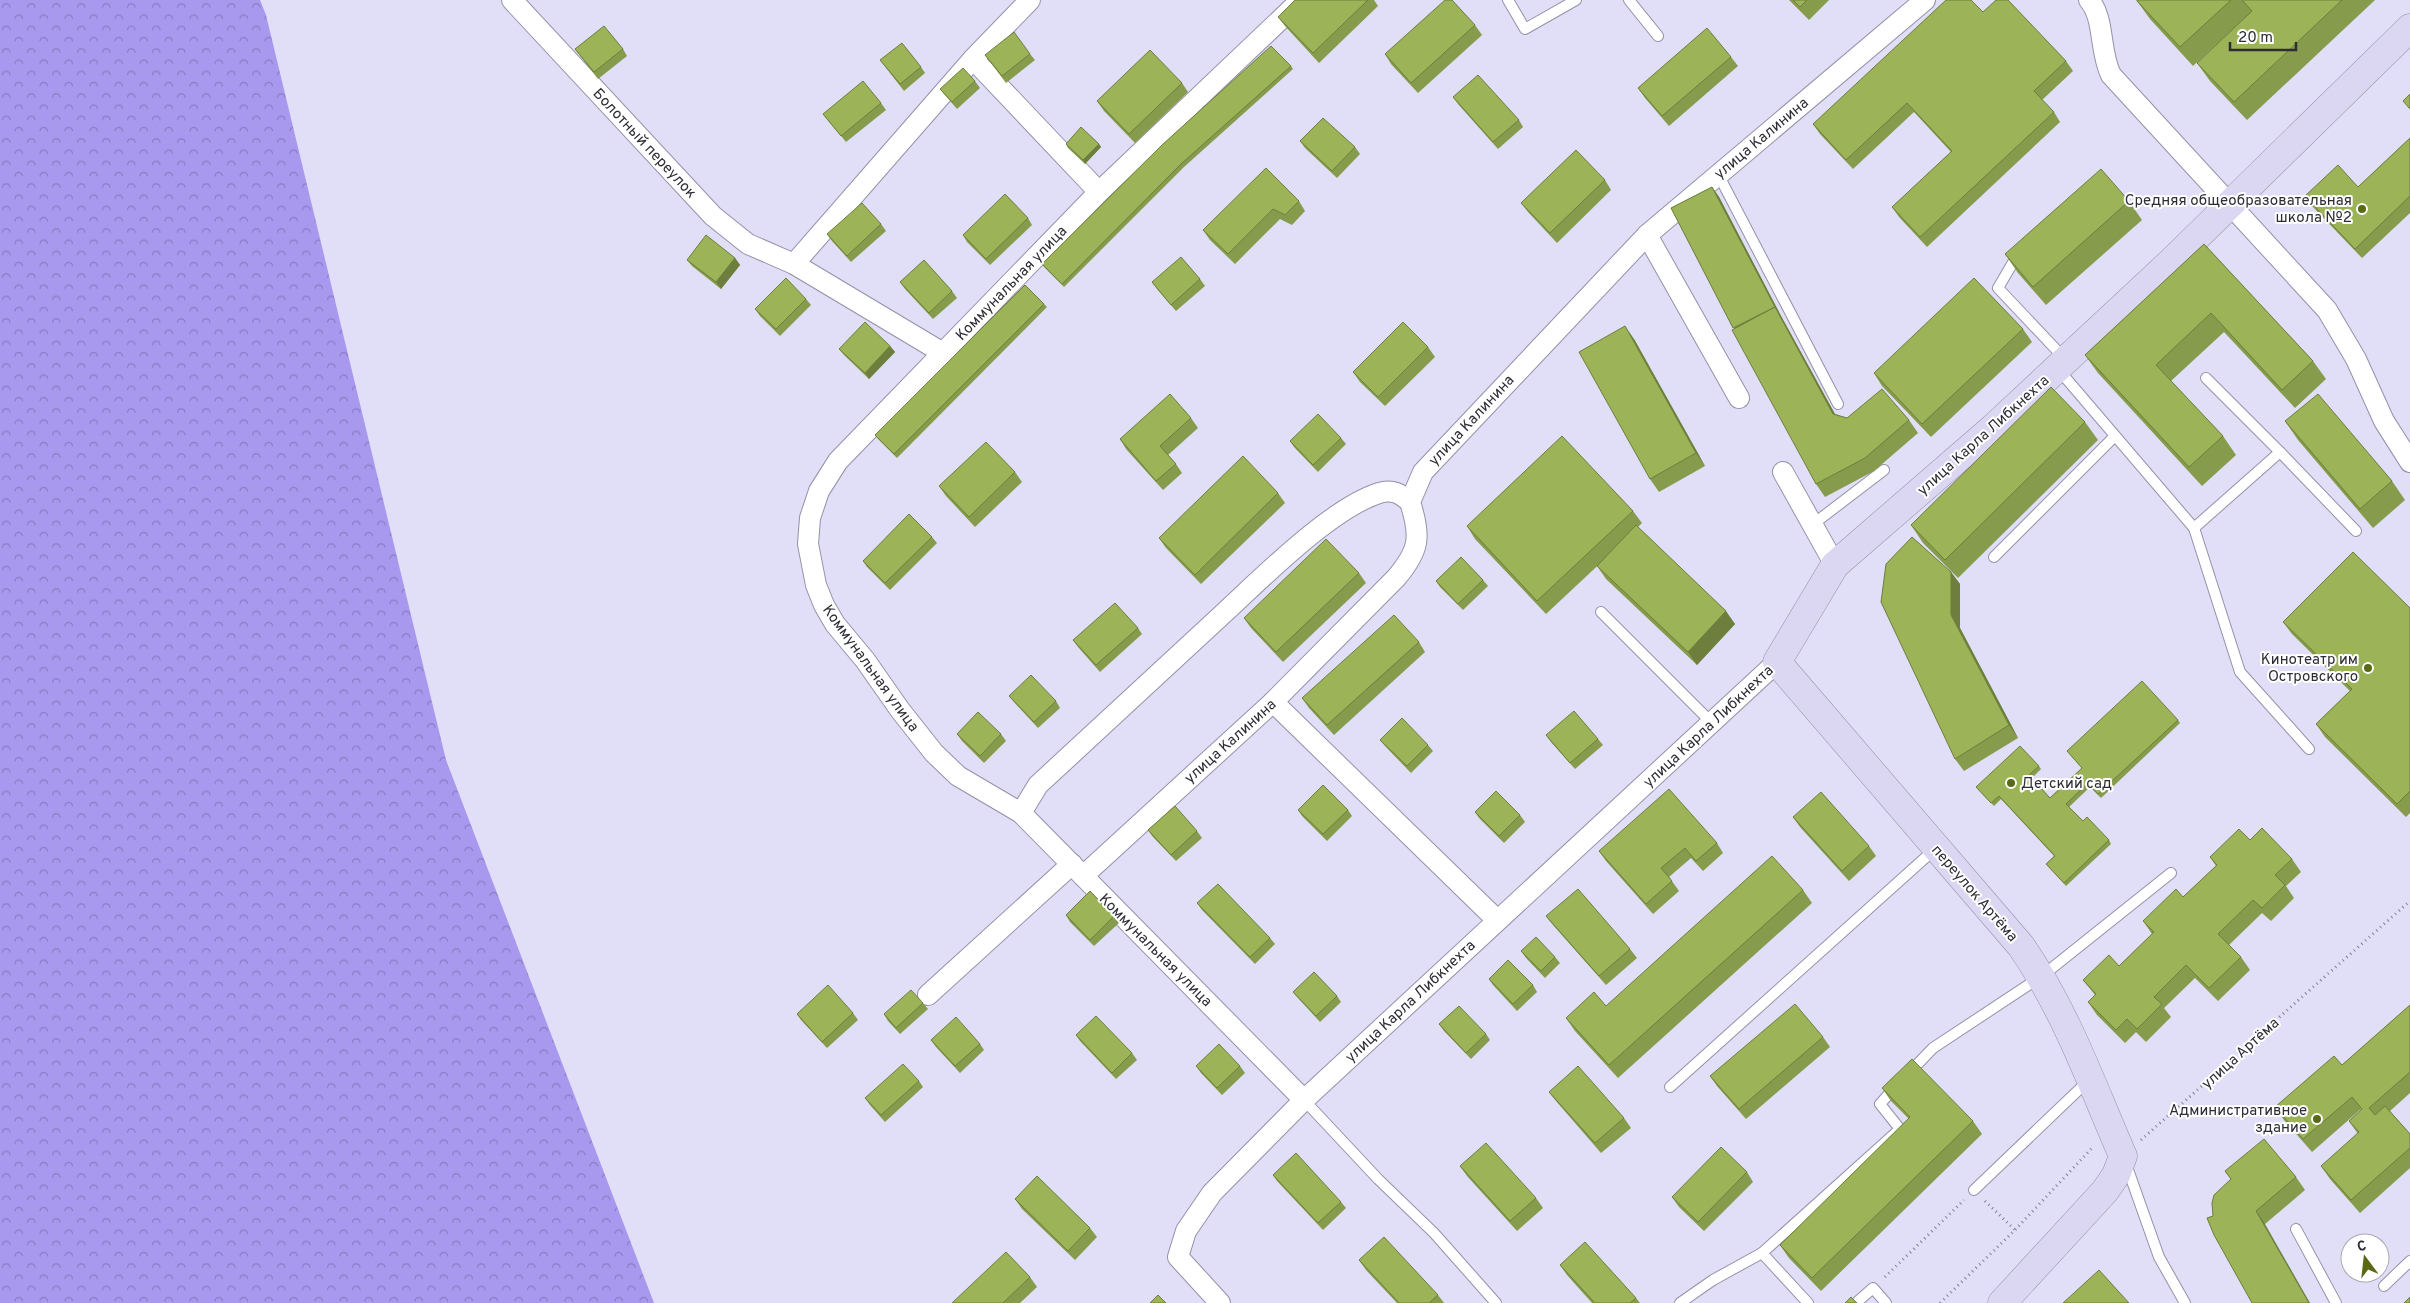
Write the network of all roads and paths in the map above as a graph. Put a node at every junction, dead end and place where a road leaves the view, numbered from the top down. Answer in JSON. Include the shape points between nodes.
{"nodes":[{"id":1,"x":512,"y":0,"type":"edge"},
{"id":2,"x":1030,"y":0,"type":"edge"},
{"id":3,"x":1301,"y":0,"type":"edge"},
{"id":4,"x":1508,"y":0,"type":"edge"},
{"id":5,"x":1576,"y":0,"type":"edge"},
{"id":6,"x":1629,"y":0,"type":"edge"},
{"id":7,"x":1925,"y":0,"type":"edge"},
{"id":8,"x":2089,"y":0,"type":"edge"},
{"id":9,"x":2410,"y":28,"type":"edge"},
{"id":10,"x":1658,"y":36,"type":"dead end"},
{"id":11,"x":973,"y":59,"type":"junction"},
{"id":12,"x":1718,"y":174,"type":"junction"},
{"id":13,"x":1099,"y":192,"type":"junction"},
{"id":14,"x":2230,"y":205,"type":"junction"},
{"id":15,"x":1647,"y":235,"type":"junction"},
{"id":16,"x":2015,"y":259,"type":"edge"},
{"id":17,"x":794,"y":264,"type":"junction"},
{"id":18,"x":943,"y":353,"type":"junction"},
{"id":19,"x":2062,"y":364,"type":"junction"},
{"id":20,"x":2206,"y":378,"type":"dead end"},
{"id":21,"x":1739,"y":398,"type":"dead end"},
{"id":22,"x":1838,"y":404,"type":"dead end"},
{"id":23,"x":2115,"y":436,"type":"junction"},
{"id":24,"x":2280,"y":452,"type":"junction"},
{"id":25,"x":2410,"y":462,"type":"edge"},
{"id":26,"x":1884,"y":470,"type":"dead end"},
{"id":27,"x":1782,"y":472,"type":"dead end"},
{"id":28,"x":1410,"y":502,"type":"junction"},
{"id":29,"x":1812,"y":525,"type":"junction"},
{"id":30,"x":2194,"y":528,"type":"junction"},
{"id":31,"x":2356,"y":531,"type":"edge"},
{"id":32,"x":1994,"y":557,"type":"dead end"},
{"id":33,"x":1835,"y":566,"type":"junction"},
{"id":34,"x":1601,"y":612,"type":"dead end"},
{"id":35,"x":1777,"y":662,"type":"junction"},
{"id":36,"x":1273,"y":702,"type":"junction"},
{"id":37,"x":1712,"y":723,"type":"junction"},
{"id":38,"x":2309,"y":749,"type":"dead end"},
{"id":39,"x":1021,"y":813,"type":"junction"},
{"id":40,"x":1936,"y":848,"type":"junction"},
{"id":41,"x":1077,"y":870,"type":"junction"},
{"id":42,"x":2171,"y":873,"type":"dead end"},
{"id":43,"x":2410,"y":901,"type":"edge"},
{"id":44,"x":1496,"y":920,"type":"junction"},
{"id":45,"x":2042,"y":976,"type":"junction"},
{"id":46,"x":928,"y":995,"type":"dead end"},
{"id":47,"x":2090,"y":1079,"type":"junction"},
{"id":48,"x":1670,"y":1087,"type":"dead end"},
{"id":49,"x":1304,"y":1100,"type":"junction"},
{"id":50,"x":2111,"y":1128,"type":"junction"},
{"id":51,"x":2123,"y":1156,"type":"junction"},
{"id":52,"x":1974,"y":1190,"type":"junction"},
{"id":53,"x":2296,"y":1229,"type":"dead end"},
{"id":54,"x":2015,"y":1230,"type":"junction"},
{"id":55,"x":1762,"y":1253,"type":"junction"},
{"id":56,"x":2410,"y":1261,"type":"edge"},
{"id":57,"x":2384,"y":1286,"type":"dead end"},
{"id":58,"x":1873,"y":1288,"type":"junction"},
{"id":59,"x":1220,"y":1303,"type":"edge"},
{"id":60,"x":1496,"y":1303,"type":"edge"},
{"id":61,"x":1680,"y":1303,"type":"edge"},
{"id":62,"x":1808,"y":1303,"type":"edge"},
{"id":63,"x":1856,"y":1303,"type":"edge"},
{"id":64,"x":1886,"y":1303,"type":"edge"},
{"id":65,"x":1940,"y":1303,"type":"edge"},
{"id":66,"x":2002,"y":1303,"type":"edge"},
{"id":67,"x":2185,"y":1303,"type":"edge"},
{"id":68,"x":2336,"y":1303,"type":"edge"}],
"edges":[{"from":1,"to":17,"type":"street","name":"Болотный переулок","via":[[713,216],[748,244]]},
{"from":2,"to":11,"type":"street"},
{"from":3,"to":13,"type":"street","name":"Коммунальная улица"},
{"from":4,"to":5,"type":"lane","via":[[1525,29]]},
{"from":6,"to":10,"type":"lane"},
{"from":7,"to":12,"type":"street","name":"улица Калинина"},
{"from":8,"to":14,"type":"street","via":[[2097,12],[2101,42],[2111,75]]},
{"from":9,"to":14,"type":"street","name":"улица Карла Либкнехта"},
{"from":11,"to":13,"type":"street"},
{"from":11,"to":17,"type":"street"},
{"from":12,"to":15,"type":"street","name":"улица Калинина"},
{"from":12,"to":22,"type":"lane"},
{"from":13,"to":18,"type":"street","name":"Коммунальная улица"},
{"from":14,"to":19,"type":"street","name":"улица Карла Либкнехта"},
{"from":14,"to":25,"type":"street","via":[[2327,310],[2356,359],[2384,422]]},
{"from":15,"to":21,"type":"street"},
{"from":15,"to":28,"type":"street","name":"улица Калинина","via":[[1423,472]]},
{"from":16,"to":19,"type":"lane","via":[[1998,288]]},
{"from":17,"to":18,"type":"street","name":"Болотный переулок"},
{"from":18,"to":39,"type":"street","name":"Коммунальная улица","via":[[838,461],[820,491],[810,518],[810,564],[824,605],[835,624],[934,753],[958,776]]},
{"from":19,"to":23,"type":"lane"},
{"from":19,"to":33,"type":"street","name":"улица Карла Либкнехта"},
{"from":20,"to":24,"type":"lane"},
{"from":23,"to":30,"type":"lane"},
{"from":23,"to":32,"type":"lane"},
{"from":24,"to":30,"type":"lane"},
{"from":24,"to":31,"type":"lane"},
{"from":26,"to":29,"type":"lane"},
{"from":27,"to":29,"type":"street"},
{"from":28,"to":36,"type":"street","name":"улица Калинина","via":[[1418,526],[1416,548],[1408,564]]},
{"from":28,"to":39,"type":"street","via":[[1400,493],[1379,493],[1337,515],[1277,563],[1038,785]]},
{"from":29,"to":33,"type":"street"},
{"from":30,"to":38,"type":"lane","via":[[2240,672]]},
{"from":33,"to":35,"type":"street","name":"улица Карла Либкнехта"},
{"from":34,"to":37,"type":"lane"},
{"from":35,"to":37,"type":"street","name":"улица Карла Либкнехта"},
{"from":35,"to":40,"type":"street","name":"переулок Артёма"},
{"from":36,"to":41,"type":"street","name":"улица Калинина"},
{"from":36,"to":44,"type":"street"},
{"from":37,"to":44,"type":"street","name":"улица Карла Либкнехта"},
{"from":39,"to":41,"type":"street","name":"Коммунальная улица"},
{"from":40,"to":45,"type":"street","name":"переулок Артёма","via":[[2021,946]]},
{"from":40,"to":48,"type":"lane"},
{"from":41,"to":46,"type":"street","name":"улица Калинина"},
{"from":41,"to":49,"type":"street","name":"Коммунальная улица"},
{"from":42,"to":45,"type":"lane"},
{"from":43,"to":51,"type":"path","name":"улица Артёма"},
{"from":44,"to":49,"type":"street","name":"улица Карла Либкнехта"},
{"from":45,"to":47,"type":"street","name":"переулок Артёма"},
{"from":45,"to":55,"type":"lane","via":[[1933,1048],[1880,1104],[1900,1129]]},
{"from":47,"to":50,"type":"street","name":"переулок Артёма"},
{"from":47,"to":52,"type":"lane"},
{"from":49,"to":59,"type":"street","name":"улица Карла Либкнехта","via":[[1212,1193],[1186,1231],[1178,1257]]},
{"from":49,"to":60,"type":"lane","via":[[1434,1233]]},
{"from":50,"to":51,"type":"street","name":"переулок Артёма"},
{"from":50,"to":54,"type":"path"},
{"from":51,"to":66,"type":"street","via":[[2105,1191]]},
{"from":51,"to":67,"type":"lane","via":[[2159,1257]]},
{"from":52,"to":54,"type":"path"},
{"from":52,"to":58,"type":"path"},
{"from":53,"to":68,"type":"lane"},
{"from":54,"to":65,"type":"path"},
{"from":55,"to":61,"type":"lane"},
{"from":55,"to":62,"type":"lane"},
{"from":56,"to":57,"type":"lane"},
{"from":58,"to":63,"type":"lane"},
{"from":58,"to":64,"type":"lane"}]}
